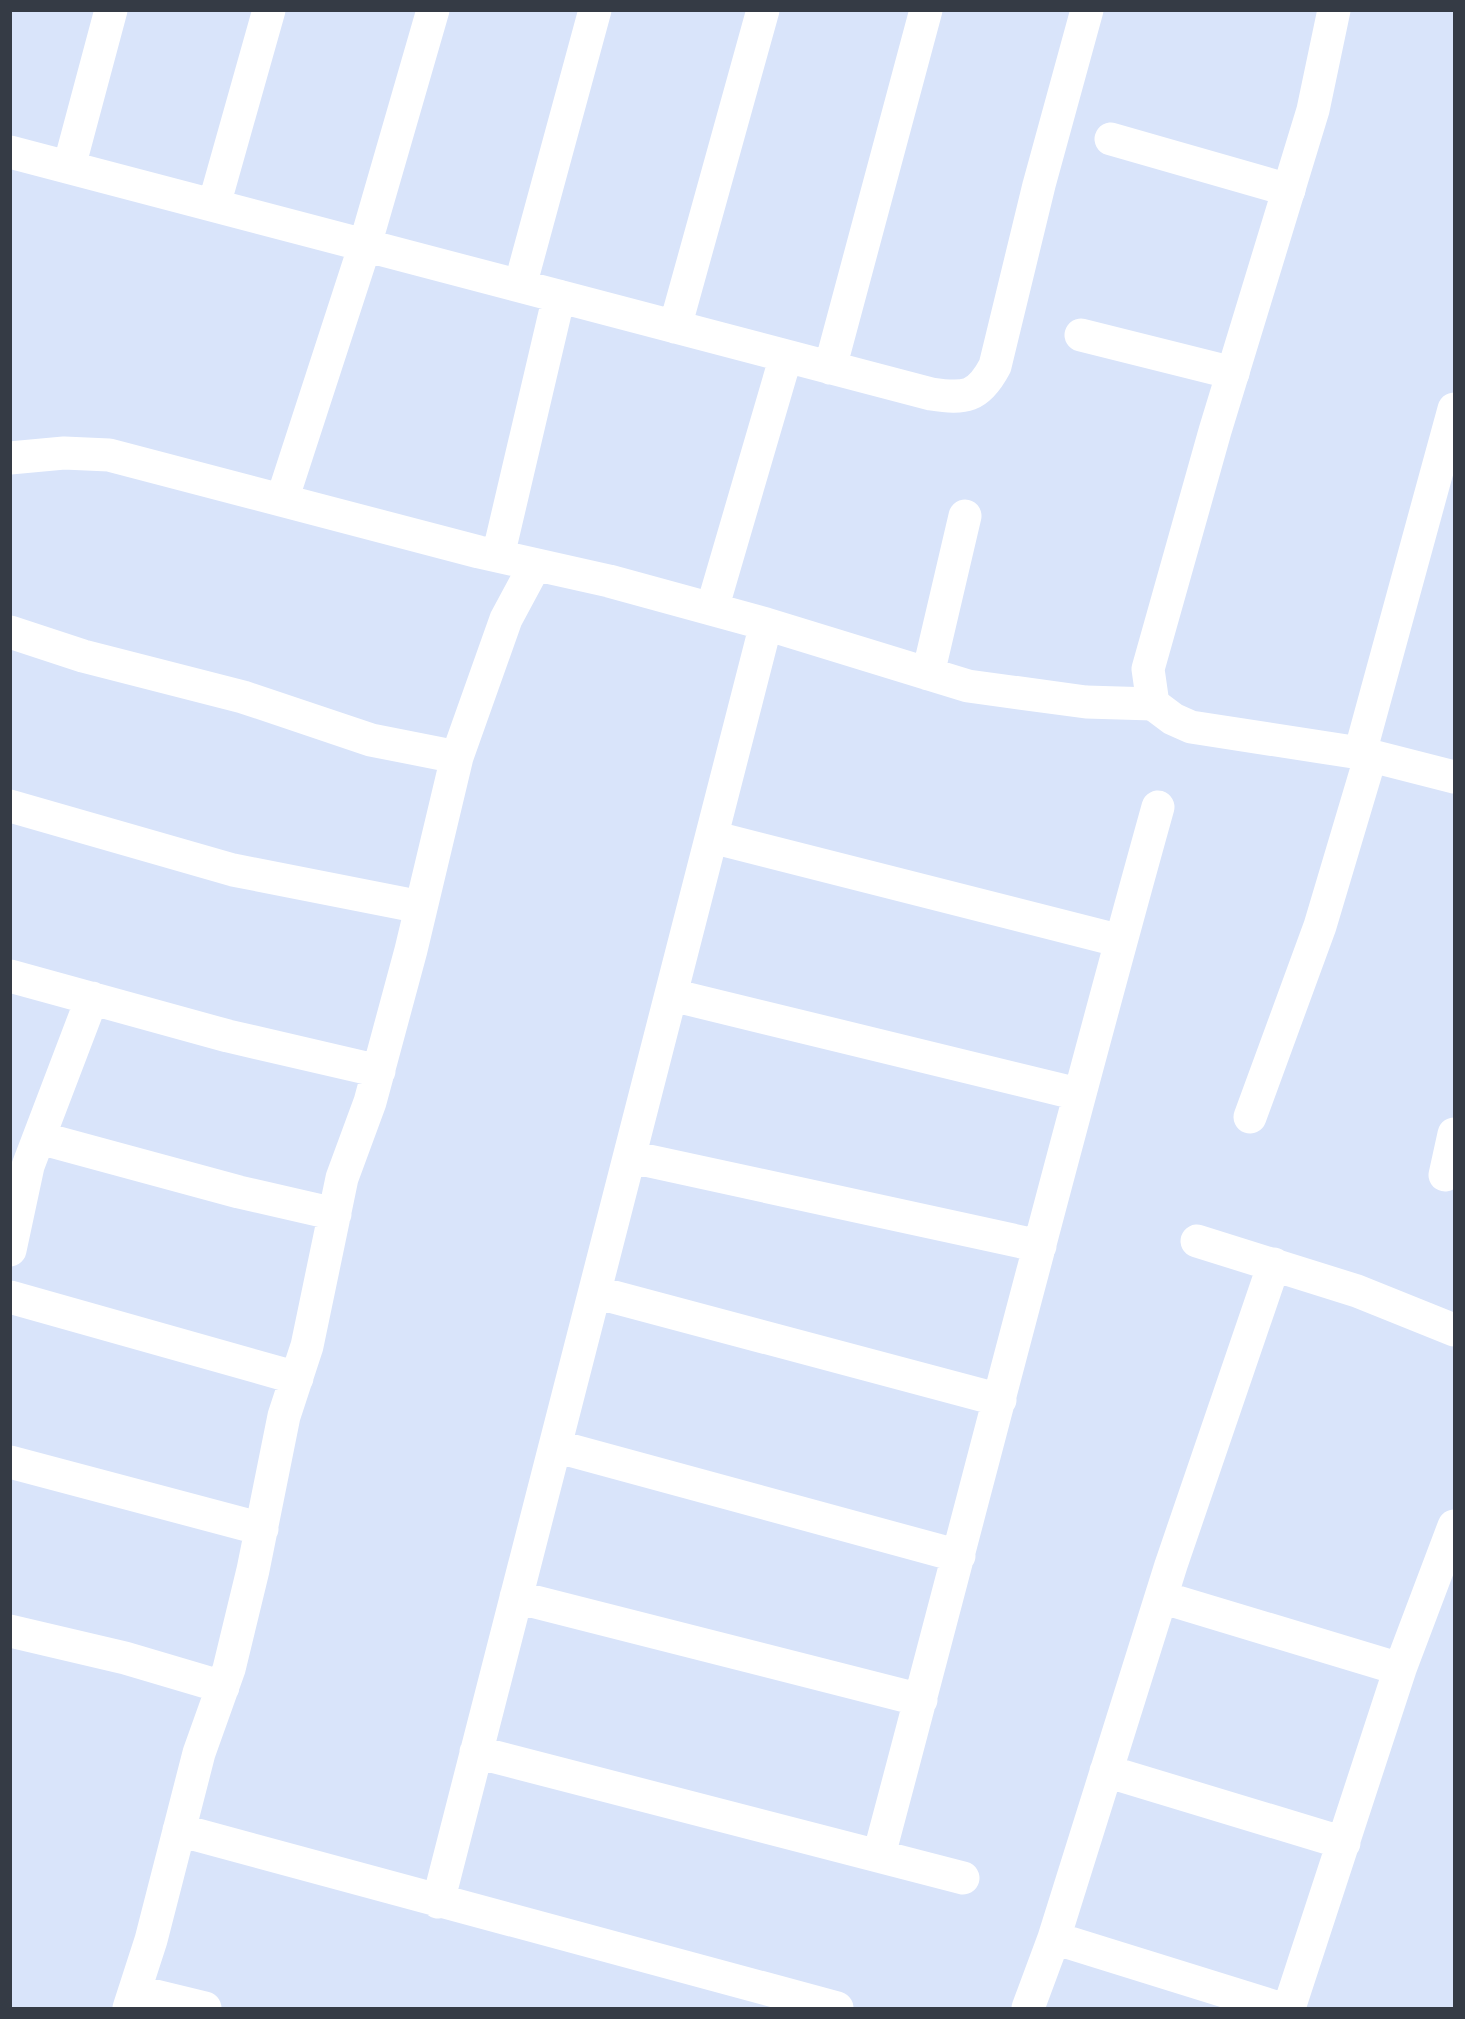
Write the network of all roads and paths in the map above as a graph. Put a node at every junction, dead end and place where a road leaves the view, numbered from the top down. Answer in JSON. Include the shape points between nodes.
{"nodes":[{"id":1,"x":111,"y":10,"type":"edge"},
{"id":2,"x":269,"y":10,"type":"edge"},
{"id":3,"x":433,"y":10,"type":"edge"},
{"id":4,"x":595,"y":10,"type":"edge"},
{"id":5,"x":763,"y":10,"type":"edge"},
{"id":6,"x":926,"y":10,"type":"edge"},
{"id":7,"x":1087,"y":10,"type":"edge"},
{"id":8,"x":1334,"y":10,"type":"edge"},
{"id":9,"x":1111,"y":139,"type":"dead end"},
{"id":10,"x":10,"y":152,"type":"edge"},
{"id":11,"x":69,"y":167,"type":"junction"},
{"id":12,"x":1289,"y":190,"type":"junction"},
{"id":13,"x":214,"y":205,"type":"junction"},
{"id":14,"x":365,"y":245,"type":"junction"},
{"id":15,"x":520,"y":286,"type":"junction"},
{"id":16,"x":559,"y":296,"type":"junction"},
{"id":17,"x":675,"y":327,"type":"junction"},
{"id":18,"x":1081,"y":335,"type":"dead end"},
{"id":19,"x":786,"y":356,"type":"junction"},
{"id":20,"x":830,"y":368,"type":"junction"},
{"id":21,"x":1233,"y":373,"type":"junction"},
{"id":22,"x":1455,"y":409,"type":"edge"},
{"id":23,"x":10,"y":458,"type":"edge"},
{"id":24,"x":282,"y":500,"type":"junction"},
{"id":25,"x":965,"y":516,"type":"dead end"},
{"id":26,"x":498,"y":556,"type":"junction"},
{"id":27,"x":535,"y":564,"type":"junction"},
{"id":28,"x":712,"y":609,"type":"junction"},
{"id":29,"x":766,"y":624,"type":"junction"},
{"id":30,"x":10,"y":632,"type":"edge"},
{"id":31,"x":928,"y":674,"type":"junction"},
{"id":32,"x":1153,"y":704,"type":"junction"},
{"id":33,"x":1365,"y":754,"type":"junction"},
{"id":34,"x":457,"y":757,"type":"junction"},
{"id":35,"x":1455,"y":777,"type":"edge"},
{"id":36,"x":10,"y":806,"type":"edge"},
{"id":37,"x":1158,"y":807,"type":"dead end"},
{"id":38,"x":712,"y":837,"type":"junction"},
{"id":39,"x":421,"y":907,"type":"junction"},
{"id":40,"x":1121,"y":941,"type":"junction"},
{"id":41,"x":10,"y":976,"type":"edge"},
{"id":42,"x":672,"y":995,"type":"junction"},
{"id":43,"x":92,"y":998,"type":"junction"},
{"id":44,"x":379,"y":1071,"type":"junction"},
{"id":45,"x":1078,"y":1094,"type":"junction"},
{"id":46,"x":1250,"y":1117,"type":"dead end"},
{"id":47,"x":1455,"y":1134,"type":"edge"},
{"id":48,"x":40,"y":1138,"type":"junction"},
{"id":49,"x":631,"y":1157,"type":"junction"},
{"id":50,"x":1445,"y":1175,"type":"dead end"},
{"id":51,"x":335,"y":1214,"type":"junction"},
{"id":52,"x":1197,"y":1241,"type":"dead end"},
{"id":53,"x":1040,"y":1246,"type":"junction"},
{"id":54,"x":10,"y":1250,"type":"edge"},
{"id":55,"x":1274,"y":1264,"type":"junction"},
{"id":56,"x":595,"y":1292,"type":"junction"},
{"id":57,"x":10,"y":1297,"type":"edge"},
{"id":58,"x":1455,"y":1330,"type":"edge"},
{"id":59,"x":297,"y":1378,"type":"junction"},
{"id":60,"x":1000,"y":1400,"type":"junction"},
{"id":61,"x":555,"y":1446,"type":"junction"},
{"id":62,"x":10,"y":1462,"type":"edge"},
{"id":63,"x":1455,"y":1526,"type":"edge"},
{"id":64,"x":262,"y":1529,"type":"junction"},
{"id":65,"x":959,"y":1556,"type":"junction"},
{"id":66,"x":1444,"y":1581,"type":"edge"},
{"id":67,"x":516,"y":1598,"type":"junction"},
{"id":68,"x":1161,"y":1598,"type":"junction"},
{"id":69,"x":10,"y":1631,"type":"edge"},
{"id":70,"x":1401,"y":1668,"type":"junction"},
{"id":71,"x":223,"y":1687,"type":"junction"},
{"id":72,"x":921,"y":1700,"type":"junction"},
{"id":73,"x":476,"y":1752,"type":"junction"},
{"id":74,"x":1106,"y":1771,"type":"junction"},
{"id":75,"x":179,"y":1830,"type":"junction"},
{"id":76,"x":1344,"y":1843,"type":"junction"},
{"id":77,"x":879,"y":1856,"type":"junction"},
{"id":78,"x":963,"y":1878,"type":"dead end"},
{"id":79,"x":438,"y":1902,"type":"junction"},
{"id":80,"x":1054,"y":1938,"type":"junction"},
{"id":81,"x":132,"y":2000,"type":"edge"},
{"id":82,"x":205,"y":2008,"type":"edge"},
{"id":83,"x":837,"y":2008,"type":"edge"},
{"id":84,"x":1028,"y":2008,"type":"edge"},
{"id":85,"x":1279,"y":2008,"type":"edge"},
{"id":86,"x":1289,"y":2008,"type":"edge"}],
"edges":[{"from":1,"to":11,"type":"street"},
{"from":2,"to":13,"type":"street"},
{"from":3,"to":14,"type":"street"},
{"from":4,"to":15,"type":"street"},
{"from":5,"to":17,"type":"street"},
{"from":6,"to":20,"type":"street"},
{"from":7,"to":20,"type":"street","via":[[995,366],[984,386],[958,398]]},
{"from":8,"to":12,"type":"street","via":[[1313,110]]},
{"from":9,"to":12,"type":"street"},
{"from":10,"to":11,"type":"street"},
{"from":11,"to":13,"type":"street"},
{"from":12,"to":21,"type":"street"},
{"from":13,"to":14,"type":"street"},
{"from":14,"to":15,"type":"street"},
{"from":14,"to":24,"type":"street"},
{"from":15,"to":16,"type":"street"},
{"from":16,"to":17,"type":"street"},
{"from":16,"to":26,"type":"street"},
{"from":17,"to":19,"type":"street"},
{"from":18,"to":21,"type":"street"},
{"from":19,"to":20,"type":"street"},
{"from":19,"to":28,"type":"street"},
{"from":21,"to":32,"type":"street","via":[[1148,669]]},
{"from":22,"to":33,"type":"street"},
{"from":23,"to":24,"type":"street","via":[[64,453],[109,455]]},
{"from":24,"to":26,"type":"street"},
{"from":25,"to":31,"type":"street"},
{"from":26,"to":27,"type":"street"},
{"from":27,"to":28,"type":"street"},
{"from":27,"to":34,"type":"street","via":[[506,619]]},
{"from":28,"to":29,"type":"street"},
{"from":29,"to":31,"type":"street"},
{"from":29,"to":38,"type":"street"},
{"from":30,"to":34,"type":"street","via":[[83,656],[243,697],[371,740]]},
{"from":31,"to":32,"type":"street","via":[[968,686],[1086,702]]},
{"from":32,"to":33,"type":"street","via":[[1191,727]]},
{"from":33,"to":35,"type":"street"},
{"from":33,"to":46,"type":"street","via":[[1320,926]]},
{"from":34,"to":39,"type":"street"},
{"from":36,"to":39,"type":"street","via":[[233,870]]},
{"from":37,"to":40,"type":"street"},
{"from":38,"to":40,"type":"street"},
{"from":38,"to":42,"type":"street"},
{"from":39,"to":44,"type":"street"},
{"from":40,"to":45,"type":"street"},
{"from":41,"to":43,"type":"street"},
{"from":42,"to":45,"type":"street"},
{"from":42,"to":49,"type":"street"},
{"from":43,"to":44,"type":"street","via":[[228,1036]]},
{"from":43,"to":48,"type":"street"},
{"from":44,"to":51,"type":"street","via":[[342,1178]]},
{"from":45,"to":53,"type":"street"},
{"from":47,"to":50,"type":"street"},
{"from":48,"to":51,"type":"street"},
{"from":48,"to":54,"type":"street","via":[[28,1167]]},
{"from":49,"to":53,"type":"street"},
{"from":49,"to":56,"type":"street"},
{"from":51,"to":59,"type":"street","via":[[325,1271]]},
{"from":52,"to":55,"type":"street"},
{"from":53,"to":60,"type":"street"},
{"from":55,"to":58,"type":"street","via":[[1357,1291]]},
{"from":55,"to":68,"type":"street"},
{"from":56,"to":60,"type":"street"},
{"from":56,"to":61,"type":"street"},
{"from":57,"to":59,"type":"street"},
{"from":59,"to":64,"type":"street","via":[[284,1416]]},
{"from":60,"to":65,"type":"street"},
{"from":61,"to":65,"type":"street"},
{"from":61,"to":67,"type":"street"},
{"from":62,"to":64,"type":"street"},
{"from":63,"to":66,"type":"street"},
{"from":64,"to":71,"type":"street"},
{"from":65,"to":72,"type":"street"},
{"from":66,"to":70,"type":"street"},
{"from":67,"to":72,"type":"street"},
{"from":67,"to":73,"type":"street"},
{"from":68,"to":70,"type":"street"},
{"from":68,"to":74,"type":"street"},
{"from":69,"to":71,"type":"street","via":[[125,1658]]},
{"from":70,"to":76,"type":"street"},
{"from":71,"to":75,"type":"street","via":[[199,1753]]},
{"from":72,"to":77,"type":"street"},
{"from":73,"to":77,"type":"street"},
{"from":73,"to":79,"type":"street"},
{"from":74,"to":76,"type":"street"},
{"from":74,"to":80,"type":"street"},
{"from":75,"to":79,"type":"street"},
{"from":75,"to":81,"type":"street"},
{"from":76,"to":86,"type":"street"},
{"from":77,"to":78,"type":"street"},
{"from":79,"to":83,"type":"street"},
{"from":80,"to":84,"type":"street"},
{"from":80,"to":85,"type":"street"},
{"from":81,"to":82,"type":"street"}]}
